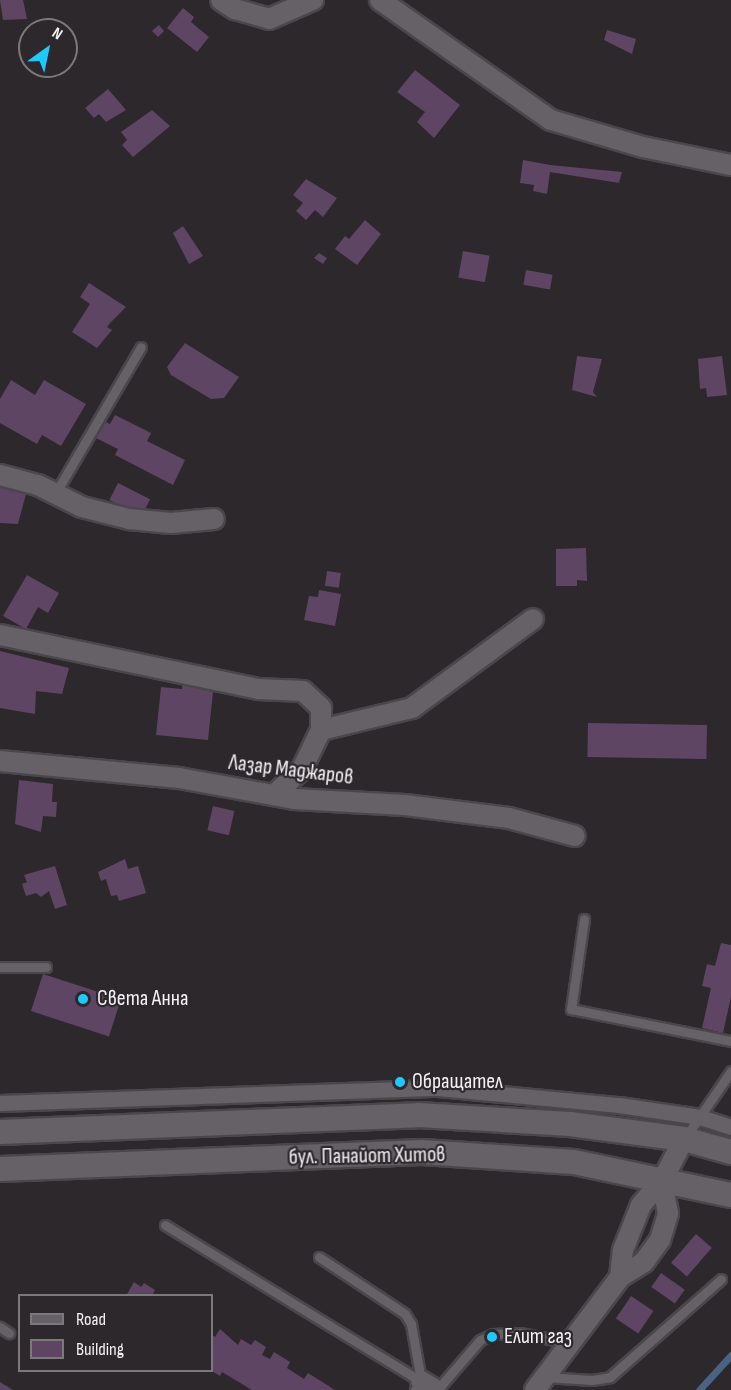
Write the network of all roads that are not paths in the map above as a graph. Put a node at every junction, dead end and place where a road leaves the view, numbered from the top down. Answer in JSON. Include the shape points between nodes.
{"nodes":[{"id":1,"x":221,"y":0,"type":"edge"},
{"id":2,"x":313,"y":0,"type":"edge"},
{"id":3,"x":380,"y":0,"type":"edge"},
{"id":4,"x":731,"y":165,"type":"edge"},
{"id":5,"x":141,"y":347,"type":"dead end"},
{"id":6,"x":0,"y":475,"type":"edge"},
{"id":7,"x":55,"y":494,"type":"junction"},
{"id":8,"x":214,"y":519,"type":"dead end"},
{"id":9,"x":533,"y":620,"type":"dead end"},
{"id":10,"x":0,"y":635,"type":"edge"},
{"id":11,"x":321,"y":730,"type":"junction"},
{"id":12,"x":0,"y":762,"type":"edge"},
{"id":13,"x":274,"y":795,"type":"junction"},
{"id":14,"x":575,"y":836,"type":"dead end"},
{"id":15,"x":584,"y":920,"type":"dead end"},
{"id":16,"x":46,"y":966,"type":"dead end"},
{"id":17,"x":0,"y":967,"type":"edge"},
{"id":18,"x":731,"y":1041,"type":"edge"},
{"id":19,"x":731,"y":1071,"type":"edge"},
{"id":20,"x":0,"y":1103,"type":"edge"},
{"id":21,"x":700,"y":1117,"type":"junction"},
{"id":22,"x":731,"y":1127,"type":"edge"},
{"id":23,"x":0,"y":1132,"type":"edge"},
{"id":24,"x":684,"y":1139,"type":"junction"},
{"id":25,"x":731,"y":1152,"type":"edge"},
{"id":26,"x":0,"y":1169,"type":"edge"},
{"id":27,"x":662,"y":1181,"type":"junction"},
{"id":28,"x":731,"y":1195,"type":"edge"},
{"id":29,"x":165,"y":1225,"type":"dead end"},
{"id":30,"x":319,"y":1257,"type":"dead end"},
{"id":31,"x":620,"y":1277,"type":"junction"},
{"id":32,"x":721,"y":1279,"type":"dead end"},
{"id":33,"x":0,"y":1327,"type":"edge"},
{"id":34,"x":9,"y":1333,"type":"dead end"},
{"id":35,"x":570,"y":1343,"type":"junction"},
{"id":36,"x":540,"y":1384,"type":"edge"},
{"id":37,"x":427,"y":1388,"type":"edge"}],
"edges":[{"from":1,"to":2,"type":"street","via":[[235,9],[268,19]]},
{"from":3,"to":4,"type":"street","via":[[551,120],[643,147]]},
{"from":5,"to":7,"type":"lane"},
{"from":6,"to":7,"type":"street"},
{"from":7,"to":8,"type":"street","via":[[82,507],[129,519]]},
{"from":9,"to":11,"type":"street","via":[[412,708]]},
{"from":10,"to":11,"type":"street","via":[[258,689],[303,691],[321,708]]},
{"from":11,"to":13,"type":"street","via":[[302,769]]},
{"from":12,"to":13,"type":"street","name":"Лазар Маджаров","via":[[179,778]]},
{"from":13,"to":14,"type":"street","name":"Лазар Маджаров","via":[[509,818]]},
{"from":15,"to":18,"type":"lane","via":[[571,1009]]},
{"from":16,"to":17,"type":"lane"},
{"from":19,"to":21,"type":"lane"},
{"from":20,"to":21,"type":"street","via":[[438,1088]]},
{"from":21,"to":22,"type":"street"},
{"from":21,"to":24,"type":"lane"},
{"from":23,"to":24,"type":"street","name":"бул. Панайот Хитов","via":[[418,1115],[570,1124]]},
{"from":24,"to":25,"type":"street","name":"бул. Панайот Хитов"},
{"from":24,"to":27,"type":"street"},
{"from":26,"to":27,"type":"street","name":"бул. Панайот Хитов","via":[[422,1152],[574,1162]]},
{"from":27,"to":28,"type":"street","name":"бул. Панайот Хитов"},
{"from":27,"to":31,"type":"street","via":[[641,1205],[623,1250]]},
{"from":27,"to":31,"type":"street","via":[[668,1213],[660,1240],[644,1262]]},
{"from":29,"to":37,"type":"lane"},
{"from":30,"to":37,"type":"lane","via":[[405,1314]]},
{"from":31,"to":35,"type":"street"},
{"from":32,"to":36,"type":"lane","via":[[610,1377]]},
{"from":33,"to":34,"type":"lane"},
{"from":35,"to":36,"type":"street"},
{"from":35,"to":37,"type":"lane","via":[[520,1332],[493,1335],[480,1340]]}]}
